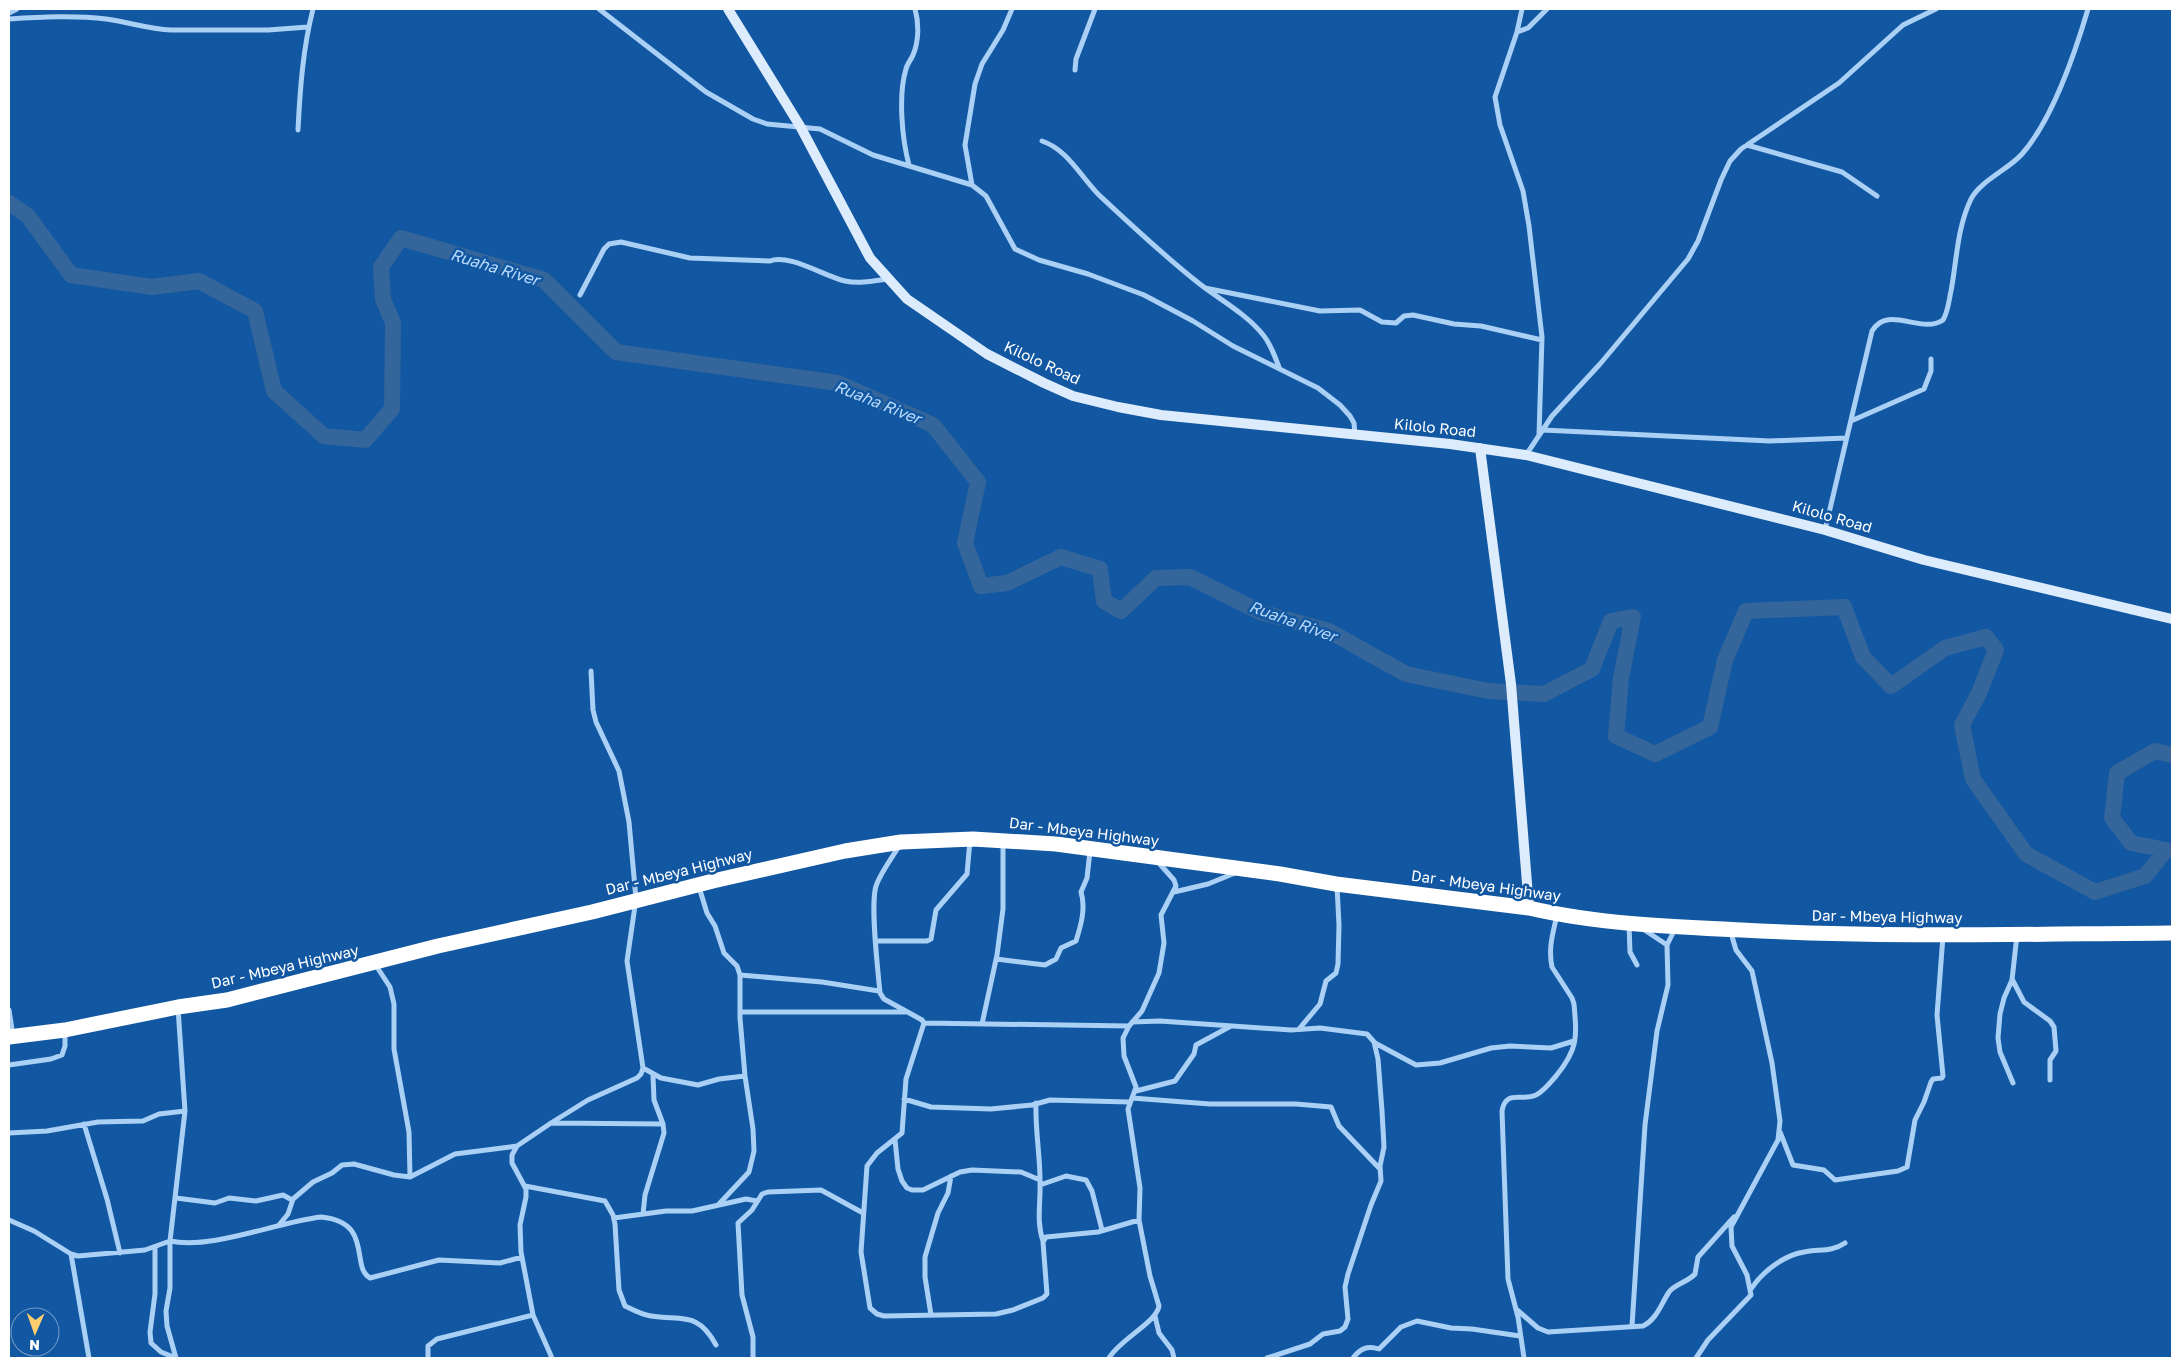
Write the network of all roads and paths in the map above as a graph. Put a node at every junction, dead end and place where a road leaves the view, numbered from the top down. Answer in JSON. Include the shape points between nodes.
{"nodes":[{"id":1,"x":17,"y":9,"type":"edge"},
{"id":2,"x":313,"y":9,"type":"edge"},
{"id":3,"x":601,"y":9,"type":"edge"},
{"id":4,"x":728,"y":9,"type":"edge"},
{"id":5,"x":915,"y":9,"type":"edge"},
{"id":6,"x":1012,"y":9,"type":"edge"},
{"id":7,"x":1095,"y":9,"type":"edge"},
{"id":8,"x":1522,"y":9,"type":"edge"},
{"id":9,"x":1547,"y":9,"type":"edge"},
{"id":10,"x":1936,"y":9,"type":"edge"},
{"id":11,"x":2088,"y":9,"type":"edge"},
{"id":12,"x":9,"y":13,"type":"edge"},
{"id":13,"x":9,"y":19,"type":"edge"},
{"id":14,"x":308,"y":27,"type":"junction"},
{"id":15,"x":1517,"y":32,"type":"junction"},
{"id":16,"x":1075,"y":70,"type":"dead end"},
{"id":17,"x":800,"y":126,"type":"junction"},
{"id":18,"x":298,"y":130,"type":"dead end"},
{"id":19,"x":1042,"y":141,"type":"dead end"},
{"id":20,"x":1747,"y":145,"type":"junction"},
{"id":21,"x":909,"y":165,"type":"junction"},
{"id":22,"x":972,"y":185,"type":"junction"},
{"id":23,"x":1877,"y":196,"type":"dead end"},
{"id":24,"x":888,"y":279,"type":"junction"},
{"id":25,"x":1205,"y":288,"type":"junction"},
{"id":26,"x":580,"y":295,"type":"dead end"},
{"id":27,"x":1542,"y":340,"type":"junction"},
{"id":28,"x":1931,"y":360,"type":"dead end"},
{"id":29,"x":1279,"y":368,"type":"junction"},
{"id":30,"x":1851,"y":421,"type":"junction"},
{"id":31,"x":1541,"y":433,"type":"junction"},
{"id":32,"x":1355,"y":435,"type":"junction"},
{"id":33,"x":1846,"y":438,"type":"junction"},
{"id":34,"x":1480,"y":448,"type":"junction"},
{"id":35,"x":1526,"y":455,"type":"junction"},
{"id":36,"x":1825,"y":530,"type":"junction"},
{"id":37,"x":2172,"y":619,"type":"edge"},
{"id":38,"x":592,"y":671,"type":"dead end"},
{"id":39,"x":970,"y":840,"type":"junction"},
{"id":40,"x":1003,"y":840,"type":"junction"},
{"id":41,"x":901,"y":842,"type":"junction"},
{"id":42,"x":1090,"y":849,"type":"junction"},
{"id":43,"x":1155,"y":858,"type":"junction"},
{"id":44,"x":1243,"y":869,"type":"junction"},
{"id":45,"x":699,"y":884,"type":"junction"},
{"id":46,"x":1336,"y":884,"type":"junction"},
{"id":47,"x":1174,"y":892,"type":"junction"},
{"id":48,"x":636,"y":899,"type":"junction"},
{"id":49,"x":1529,"y":908,"type":"junction"},
{"id":50,"x":1557,"y":914,"type":"junction"},
{"id":51,"x":1634,"y":923,"type":"junction"},
{"id":52,"x":1676,"y":927,"type":"junction"},
{"id":53,"x":1730,"y":930,"type":"junction"},
{"id":54,"x":2172,"y":933,"type":"edge"},
{"id":55,"x":1943,"y":935,"type":"junction"},
{"id":56,"x":2017,"y":935,"type":"junction"},
{"id":57,"x":876,"y":941,"type":"junction"},
{"id":58,"x":1667,"y":946,"type":"junction"},
{"id":59,"x":996,"y":959,"type":"junction"},
{"id":60,"x":375,"y":964,"type":"junction"},
{"id":61,"x":1637,"y":965,"type":"dead end"},
{"id":62,"x":740,"y":975,"type":"junction"},
{"id":63,"x":2012,"y":979,"type":"junction"},
{"id":64,"x":880,"y":991,"type":"junction"},
{"id":65,"x":178,"y":1007,"type":"junction"},
{"id":66,"x":9,"y":1010,"type":"edge"},
{"id":67,"x":740,"y":1012,"type":"junction"},
{"id":68,"x":907,"y":1012,"type":"junction"},
{"id":69,"x":924,"y":1024,"type":"junction"},
{"id":70,"x":982,"y":1024,"type":"junction"},
{"id":71,"x":1130,"y":1024,"type":"junction"},
{"id":72,"x":1232,"y":1026,"type":"junction"},
{"id":73,"x":65,"y":1030,"type":"junction"},
{"id":74,"x":1299,"y":1030,"type":"junction"},
{"id":75,"x":11,"y":1037,"type":"edge"},
{"id":76,"x":1574,"y":1041,"type":"junction"},
{"id":77,"x":1374,"y":1042,"type":"junction"},
{"id":78,"x":9,"y":1064,"type":"edge"},
{"id":79,"x":643,"y":1068,"type":"junction"},
{"id":80,"x":653,"y":1076,"type":"junction"},
{"id":81,"x":745,"y":1076,"type":"junction"},
{"id":82,"x":2050,"y":1080,"type":"dead end"},
{"id":83,"x":2013,"y":1083,"type":"dead end"},
{"id":84,"x":1136,"y":1091,"type":"junction"},
{"id":85,"x":904,"y":1098,"type":"junction"},
{"id":86,"x":1130,"y":1100,"type":"junction"},
{"id":87,"x":1036,"y":1103,"type":"junction"},
{"id":88,"x":185,"y":1112,"type":"junction"},
{"id":89,"x":551,"y":1123,"type":"junction"},
{"id":90,"x":84,"y":1124,"type":"junction"},
{"id":91,"x":663,"y":1124,"type":"junction"},
{"id":92,"x":1780,"y":1132,"type":"junction"},
{"id":93,"x":9,"y":1133,"type":"edge"},
{"id":94,"x":895,"y":1140,"type":"junction"},
{"id":95,"x":517,"y":1146,"type":"junction"},
{"id":96,"x":1380,"y":1170,"type":"junction"},
{"id":97,"x":951,"y":1176,"type":"junction"},
{"id":98,"x":410,"y":1177,"type":"junction"},
{"id":99,"x":1040,"y":1183,"type":"junction"},
{"id":100,"x":525,"y":1186,"type":"junction"},
{"id":101,"x":176,"y":1198,"type":"junction"},
{"id":102,"x":292,"y":1200,"type":"junction"},
{"id":103,"x":757,"y":1201,"type":"junction"},
{"id":104,"x":719,"y":1204,"type":"junction"},
{"id":105,"x":1739,"y":1212,"type":"junction"},
{"id":106,"x":862,"y":1213,"type":"junction"},
{"id":107,"x":643,"y":1214,"type":"junction"},
{"id":108,"x":614,"y":1218,"type":"junction"},
{"id":109,"x":9,"y":1220,"type":"edge"},
{"id":110,"x":1139,"y":1220,"type":"junction"},
{"id":111,"x":279,"y":1225,"type":"junction"},
{"id":112,"x":1102,"y":1230,"type":"junction"},
{"id":113,"x":170,"y":1241,"type":"junction"},
{"id":114,"x":1043,"y":1242,"type":"junction"},
{"id":115,"x":1845,"y":1243,"type":"dead end"},
{"id":116,"x":156,"y":1248,"type":"junction"},
{"id":117,"x":120,"y":1253,"type":"junction"},
{"id":118,"x":71,"y":1254,"type":"junction"},
{"id":119,"x":522,"y":1257,"type":"junction"},
{"id":120,"x":1751,"y":1289,"type":"junction"},
{"id":121,"x":1516,"y":1309,"type":"junction"},
{"id":122,"x":533,"y":1315,"type":"junction"},
{"id":123,"x":931,"y":1315,"type":"junction"},
{"id":124,"x":1155,"y":1316,"type":"junction"},
{"id":125,"x":1632,"y":1326,"type":"junction"},
{"id":126,"x":1520,"y":1336,"type":"junction"},
{"id":127,"x":716,"y":1345,"type":"dead end"},
{"id":128,"x":88,"y":1358,"type":"edge"},
{"id":129,"x":176,"y":1358,"type":"edge"},
{"id":130,"x":428,"y":1358,"type":"edge"},
{"id":131,"x":552,"y":1358,"type":"edge"},
{"id":132,"x":753,"y":1358,"type":"edge"},
{"id":133,"x":1108,"y":1358,"type":"edge"},
{"id":134,"x":1174,"y":1358,"type":"edge"},
{"id":135,"x":1267,"y":1358,"type":"edge"},
{"id":136,"x":1352,"y":1358,"type":"edge"},
{"id":137,"x":1524,"y":1358,"type":"edge"},
{"id":138,"x":1696,"y":1358,"type":"edge"}],
"edges":[{"from":1,"to":12,"type":"street"},
{"from":2,"to":14,"type":"street"},
{"from":3,"to":17,"type":"street","via":[[706,92],[737,112],[761,123]]},
{"from":4,"to":17,"type":"main road","name":"Kilolo Road"},
{"from":5,"to":21,"type":"street","via":[[918,24],[916,43],[903,86],[902,130]]},
{"from":6,"to":22,"type":"street","via":[[982,64],[976,84],[965,145]]},
{"from":7,"to":16,"type":"street"},
{"from":8,"to":15,"type":"street"},
{"from":9,"to":15,"type":"street","via":[[1528,28]]},
{"from":10,"to":20,"type":"street","via":[[1903,25],[1839,83]]},
{"from":11,"to":30,"type":"street","via":[[2064,82],[2033,140],[2021,155],[1974,193],[1967,208],[1960,226],[1953,279],[1943,320],[1935,324],[1887,319],[1876,323]]},
{"from":13,"to":14,"type":"street","via":[[104,19],[171,30]]},
{"from":14,"to":18,"type":"street"},
{"from":15,"to":27,"type":"street","via":[[1495,98],[1500,125],[1523,191]]},
{"from":17,"to":21,"type":"street","via":[[820,129],[858,149]]},
{"from":17,"to":24,"type":"main road","name":"Kilolo Road","via":[[870,258]]},
{"from":19,"to":25,"type":"street","via":[[1059,149],[1099,194]]},
{"from":20,"to":23,"type":"street","via":[[1842,172]]},
{"from":20,"to":31,"type":"street","via":[[1730,161],[1720,180],[1688,260],[1552,416]]},
{"from":21,"to":22,"type":"street"},
{"from":22,"to":29,"type":"street","via":[[986,196],[1016,248],[1039,260],[1144,295],[1233,346]]},
{"from":24,"to":26,"type":"street","via":[[844,281],[781,259],[690,258],[621,242],[609,244],[604,249]]},
{"from":24,"to":32,"type":"main road","name":"Kilolo Road","via":[[906,299],[987,354],[1073,396],[1161,414]]},
{"from":25,"to":27,"type":"street","via":[[1320,311],[1360,310],[1388,323],[1413,315]]},
{"from":25,"to":29,"type":"street","via":[[1233,308],[1264,337]]},
{"from":27,"to":31,"type":"street"},
{"from":28,"to":30,"type":"street","via":[[1931,371],[1924,389]]},
{"from":29,"to":32,"type":"street","via":[[1318,388],[1340,405],[1354,423]]},
{"from":30,"to":33,"type":"street"},
{"from":31,"to":33,"type":"street","via":[[1754,440]]},
{"from":31,"to":35,"type":"street"},
{"from":32,"to":34,"type":"main road","name":"Kilolo Road"},
{"from":33,"to":36,"type":"street"},
{"from":34,"to":35,"type":"main road","name":"Kilolo Road"},
{"from":34,"to":49,"type":"main road","via":[[1511,684]]},
{"from":35,"to":36,"type":"main road","name":"Kilolo Road"},
{"from":36,"to":37,"type":"main road","name":"Kilolo Road","via":[[1924,560]]},
{"from":38,"to":48,"type":"street","via":[[593,710],[619,770],[625,799]]},
{"from":39,"to":40,"type":"highway","name":"Dar - Mbeya Highway"},
{"from":39,"to":41,"type":"highway","name":"Dar - Mbeya Highway"},
{"from":39,"to":57,"type":"street","via":[[967,874],[936,910],[931,939]]},
{"from":40,"to":42,"type":"highway","name":"Dar - Mbeya Highway"},
{"from":40,"to":59,"type":"street","via":[[1003,908]]},
{"from":41,"to":45,"type":"highway","name":"Dar - Mbeya Highway","via":[[845,851]]},
{"from":41,"to":57,"type":"street","via":[[876,886]]},
{"from":42,"to":43,"type":"highway","name":"Dar - Mbeya Highway"},
{"from":42,"to":59,"type":"street","via":[[1087,878],[1081,892],[1084,901],[1082,919],[1076,942],[1061,948],[1056,959],[1045,965]]},
{"from":43,"to":44,"type":"highway","name":"Dar - Mbeya Highway"},
{"from":43,"to":47,"type":"street","via":[[1174,880]]},
{"from":44,"to":46,"type":"highway","name":"Dar - Mbeya Highway"},
{"from":44,"to":47,"type":"street","via":[[1208,884]]},
{"from":45,"to":48,"type":"highway","name":"Dar - Mbeya Highway"},
{"from":45,"to":62,"type":"street","via":[[706,913],[715,926],[724,953],[737,966]]},
{"from":46,"to":49,"type":"highway","name":"Dar - Mbeya Highway"},
{"from":46,"to":74,"type":"street","via":[[1336,973],[1326,981],[1320,1004]]},
{"from":47,"to":71,"type":"street","via":[[1161,915],[1164,943],[1159,973],[1142,1011]]},
{"from":48,"to":60,"type":"highway","name":"Dar - Mbeya Highway"},
{"from":48,"to":79,"type":"street","via":[[626,955]]},
{"from":49,"to":50,"type":"highway","name":"Dar - Mbeya Highway"},
{"from":50,"to":51,"type":"highway","name":"Dar - Mbeya Highway"},
{"from":50,"to":76,"type":"street","via":[[1550,941],[1551,961],[1572,998]]},
{"from":51,"to":52,"type":"highway","name":"Dar - Mbeya Highway"},
{"from":51,"to":58,"type":"street"},
{"from":51,"to":61,"type":"street","via":[[1630,952]]},
{"from":52,"to":53,"type":"highway","name":"Dar - Mbeya Highway"},
{"from":52,"to":58,"type":"street"},
{"from":53,"to":55,"type":"highway","name":"Dar - Mbeya Highway"},
{"from":53,"to":92,"type":"street","via":[[1736,950],[1752,971],[1772,1063]]},
{"from":54,"to":56,"type":"highway","name":"Dar - Mbeya Highway"},
{"from":55,"to":56,"type":"highway","name":"Dar - Mbeya Highway"},
{"from":55,"to":92,"type":"street","via":[[1937,1015],[1943,1076],[1931,1082],[1915,1120],[1908,1167],[1835,1180],[1824,1170],[1793,1164]]},
{"from":56,"to":63,"type":"street"},
{"from":57,"to":64,"type":"street"},
{"from":58,"to":125,"type":"street","via":[[1667,990],[1657,1031],[1645,1125]]},
{"from":59,"to":70,"type":"street"},
{"from":60,"to":65,"type":"highway","name":"Dar - Mbeya Highway","via":[[227,1000]]},
{"from":60,"to":98,"type":"street","via":[[390,987],[394,1004],[394,1049],[408,1126]]},
{"from":62,"to":64,"type":"street"},
{"from":62,"to":67,"type":"street"},
{"from":63,"to":82,"type":"street","via":[[2024,1002],[2054,1027],[2056,1051],[2050,1060]]},
{"from":63,"to":83,"type":"street","via":[[2000,1014],[1998,1038],[2000,1052]]},
{"from":64,"to":68,"type":"street","via":[[884,999]]},
{"from":65,"to":73,"type":"highway","name":"Dar - Mbeya Highway"},
{"from":65,"to":88,"type":"street"},
{"from":66,"to":75,"type":"street"},
{"from":67,"to":68,"type":"street"},
{"from":67,"to":81,"type":"street"},
{"from":68,"to":69,"type":"street"},
{"from":69,"to":70,"type":"street"},
{"from":69,"to":85,"type":"street","via":[[907,1074]]},
{"from":70,"to":71,"type":"street"},
{"from":71,"to":72,"type":"street","via":[[1160,1021]]},
{"from":71,"to":84,"type":"street","via":[[1123,1041],[1124,1056]]},
{"from":72,"to":74,"type":"street"},
{"from":72,"to":84,"type":"street","via":[[1196,1045],[1194,1054],[1175,1082]]},
{"from":73,"to":75,"type":"highway","name":"Dar - Mbeya Highway"},
{"from":73,"to":78,"type":"street","via":[[62,1055]]},
{"from":74,"to":77,"type":"street","via":[[1320,1028],[1367,1034]]},
{"from":76,"to":77,"type":"street","via":[[1551,1048],[1491,1048],[1440,1063],[1416,1065]]},
{"from":76,"to":121,"type":"street","via":[[1569,1060],[1546,1088],[1536,1095],[1509,1098],[1502,1111],[1508,1279]]},
{"from":77,"to":96,"type":"street","via":[[1384,1147]]},
{"from":79,"to":80,"type":"street"},
{"from":79,"to":89,"type":"street","via":[[637,1078],[588,1100]]},
{"from":80,"to":81,"type":"street","via":[[698,1085]]},
{"from":80,"to":91,"type":"street","via":[[654,1100]]},
{"from":81,"to":104,"type":"street","via":[[753,1129],[753,1160],[744,1179]]},
{"from":84,"to":86,"type":"street"},
{"from":85,"to":87,"type":"street","via":[[931,1106],[991,1109]]},
{"from":85,"to":94,"type":"street","via":[[902,1133]]},
{"from":86,"to":87,"type":"street"},
{"from":86,"to":96,"type":"street","via":[[1331,1107],[1339,1126]]},
{"from":86,"to":110,"type":"street","via":[[1128,1112],[1140,1188]]},
{"from":87,"to":99,"type":"street"},
{"from":88,"to":90,"type":"street","via":[[159,1114],[143,1121]]},
{"from":88,"to":101,"type":"street"},
{"from":89,"to":91,"type":"street"},
{"from":89,"to":95,"type":"street"},
{"from":90,"to":93,"type":"street","via":[[47,1131]]},
{"from":90,"to":117,"type":"street"},
{"from":91,"to":107,"type":"street","via":[[664,1133],[645,1195]]},
{"from":92,"to":105,"type":"street","via":[[1774,1151]]},
{"from":94,"to":97,"type":"street","via":[[898,1169],[907,1188],[923,1190]]},
{"from":94,"to":106,"type":"street","via":[[877,1152],[868,1164]]},
{"from":95,"to":98,"type":"street","via":[[455,1154]]},
{"from":95,"to":100,"type":"street","via":[[511,1159]]},
{"from":96,"to":135,"type":"street","via":[[1381,1181],[1345,1287],[1346,1327],[1323,1334],[1310,1344]]},
{"from":97,"to":99,"type":"street","via":[[980,1170],[1021,1172]]},
{"from":97,"to":123,"type":"street","via":[[925,1257],[924,1277]]},
{"from":98,"to":102,"type":"street","via":[[354,1164],[342,1165],[313,1182]]},
{"from":99,"to":112,"type":"street","via":[[1066,1176],[1086,1180]]},
{"from":99,"to":114,"type":"street","via":[[1038,1224]]},
{"from":100,"to":108,"type":"street","via":[[603,1200],[608,1203]]},
{"from":100,"to":119,"type":"street","via":[[520,1225]]},
{"from":101,"to":102,"type":"street","via":[[215,1203],[229,1198],[256,1201],[283,1195]]},
{"from":101,"to":113,"type":"street"},
{"from":102,"to":111,"type":"street","via":[[288,1214]]},
{"from":103,"to":104,"type":"street","via":[[746,1199]]},
{"from":103,"to":106,"type":"street","via":[[768,1192],[819,1190]]},
{"from":103,"to":132,"type":"street","via":[[737,1226],[742,1295],[753,1338]]},
{"from":104,"to":107,"type":"street","via":[[692,1211]]},
{"from":105,"to":120,"type":"street","via":[[1731,1227],[1732,1240]]},
{"from":105,"to":125,"type":"street","via":[[1698,1258],[1695,1274],[1670,1291],[1649,1323]]},
{"from":106,"to":123,"type":"street","via":[[860,1252],[870,1308],[884,1316]]},
{"from":107,"to":108,"type":"street"},
{"from":108,"to":127,"type":"street","via":[[619,1290],[625,1306],[650,1316],[678,1317],[701,1326]]},
{"from":109,"to":118,"type":"street"},
{"from":110,"to":112,"type":"street"},
{"from":110,"to":124,"type":"street","via":[[1158,1301]]},
{"from":111,"to":113,"type":"street","via":[[213,1240]]},
{"from":111,"to":119,"type":"street","via":[[321,1217],[347,1225],[354,1233],[364,1271],[370,1278],[439,1260],[500,1263]]},
{"from":112,"to":114,"type":"street","via":[[1048,1236]]},
{"from":113,"to":116,"type":"street"},
{"from":113,"to":129,"type":"street","via":[[170,1288],[166,1311]]},
{"from":114,"to":123,"type":"street","via":[[1048,1292],[1043,1298],[1004,1313]]},
{"from":115,"to":120,"type":"street","via":[[1834,1250],[1796,1254],[1769,1269]]},
{"from":116,"to":117,"type":"street"},
{"from":116,"to":129,"type":"street","via":[[151,1344]]},
{"from":117,"to":118,"type":"street"},
{"from":118,"to":128,"type":"street"},
{"from":119,"to":122,"type":"street"},
{"from":120,"to":138,"type":"street","via":[[1749,1298],[1708,1340]]},
{"from":121,"to":125,"type":"street","via":[[1538,1328],[1548,1332]]},
{"from":121,"to":126,"type":"street"},
{"from":122,"to":130,"type":"street","via":[[437,1340],[428,1346]]},
{"from":122,"to":131,"type":"street"},
{"from":124,"to":133,"type":"street","via":[[1118,1345]]},
{"from":124,"to":134,"type":"street","via":[[1159,1333]]},
{"from":126,"to":136,"type":"street","via":[[1418,1321],[1400,1327],[1379,1349],[1367,1347]]},
{"from":126,"to":137,"type":"street"}]}
